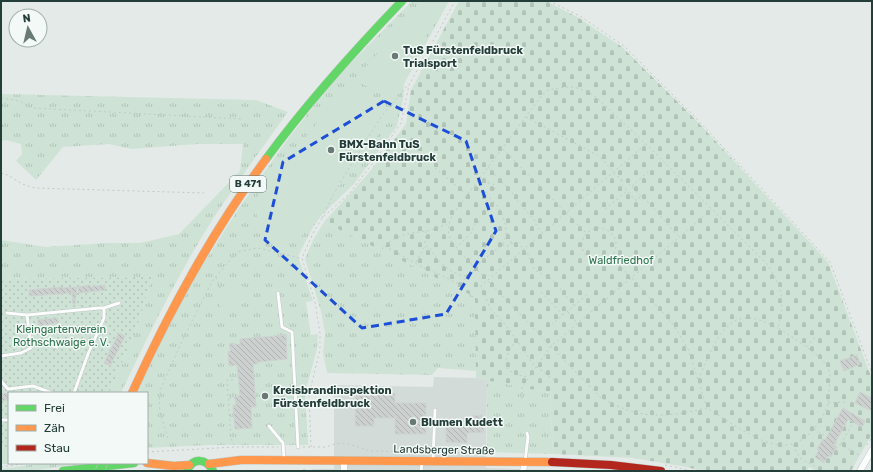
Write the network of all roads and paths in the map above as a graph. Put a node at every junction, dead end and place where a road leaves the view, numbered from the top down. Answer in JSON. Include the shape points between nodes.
{"nodes":[{"id":1,"x":402,"y":1,"type":"edge"},
{"id":2,"x":455,"y":1,"type":"edge"},
{"id":3,"x":549,"y":1,"type":"edge"},
{"id":4,"x":408,"y":85,"type":"junction"},
{"id":5,"x":1,"y":98,"type":"edge"},
{"id":6,"x":526,"y":117,"type":"junction"},
{"id":7,"x":242,"y":119,"type":"dead end"},
{"id":8,"x":646,"y":144,"type":"junction"},
{"id":9,"x":502,"y":148,"type":"junction"},
{"id":10,"x":488,"y":167,"type":"junction"},
{"id":11,"x":435,"y":168,"type":"dead end"},
{"id":12,"x":650,"y":170,"type":"dead end"},
{"id":13,"x":614,"y":172,"type":"junction"},
{"id":14,"x":1,"y":173,"type":"edge"},
{"id":15,"x":478,"y":180,"type":"junction"},
{"id":16,"x":621,"y":180,"type":"junction"},
{"id":17,"x":474,"y":186,"type":"junction"},
{"id":18,"x":632,"y":187,"type":"junction"},
{"id":19,"x":627,"y":191,"type":"junction"},
{"id":20,"x":204,"y":193,"type":"dead end"},
{"id":21,"x":467,"y":194,"type":"junction"},
{"id":22,"x":484,"y":194,"type":"junction"},
{"id":23,"x":640,"y":196,"type":"junction"},
{"id":24,"x":605,"y":209,"type":"dead end"},
{"id":25,"x":711,"y":210,"type":"junction"},
{"id":26,"x":567,"y":212,"type":"junction"},
{"id":27,"x":322,"y":218,"type":"junction"},
{"id":28,"x":480,"y":221,"type":"dead end"},
{"id":29,"x":448,"y":224,"type":"junction"},
{"id":30,"x":426,"y":231,"type":"junction"},
{"id":31,"x":543,"y":233,"type":"junction"},
{"id":32,"x":586,"y":233,"type":"junction"},
{"id":33,"x":506,"y":234,"type":"junction"},
{"id":34,"x":679,"y":237,"type":"junction"},
{"id":35,"x":511,"y":243,"type":"junction"},
{"id":36,"x":425,"y":245,"type":"junction"},
{"id":37,"x":502,"y":245,"type":"junction"},
{"id":38,"x":385,"y":246,"type":"junction"},
{"id":39,"x":382,"y":249,"type":"dead end"},
{"id":40,"x":456,"y":249,"type":"junction"},
{"id":41,"x":524,"y":249,"type":"junction"},
{"id":42,"x":611,"y":256,"type":"junction"},
{"id":43,"x":302,"y":258,"type":"junction"},
{"id":44,"x":415,"y":263,"type":"junction"},
{"id":45,"x":474,"y":268,"type":"junction"},
{"id":46,"x":467,"y":276,"type":"junction"},
{"id":47,"x":216,"y":277,"type":"junction"},
{"id":48,"x":631,"y":277,"type":"junction"},
{"id":49,"x":487,"y":281,"type":"junction"},
{"id":50,"x":220,"y":288,"type":"dead end"},
{"id":51,"x":541,"y":292,"type":"dead end"},
{"id":52,"x":278,"y":293,"type":"dead end"},
{"id":53,"x":589,"y":293,"type":"dead end"},
{"id":54,"x":119,"y":303,"type":"dead end"},
{"id":55,"x":574,"y":306,"type":"junction"},
{"id":56,"x":104,"y":308,"type":"junction"},
{"id":57,"x":567,"y":311,"type":"junction"},
{"id":58,"x":7,"y":313,"type":"dead end"},
{"id":59,"x":27,"y":315,"type":"junction"},
{"id":60,"x":563,"y":315,"type":"junction"},
{"id":61,"x":552,"y":324,"type":"dead end"},
{"id":62,"x":578,"y":324,"type":"junction"},
{"id":63,"x":778,"y":328,"type":"junction"},
{"id":64,"x":815,"y":338,"type":"dead end"},
{"id":65,"x":30,"y":340,"type":"junction"},
{"id":66,"x":516,"y":340,"type":"junction"},
{"id":67,"x":551,"y":346,"type":"junction"},
{"id":68,"x":57,"y":347,"type":"dead end"},
{"id":69,"x":806,"y":347,"type":"junction"},
{"id":70,"x":1,"y":356,"type":"edge"},
{"id":71,"x":537,"y":367,"type":"junction"},
{"id":72,"x":872,"y":373,"type":"edge"},
{"id":73,"x":529,"y":377,"type":"junction"},
{"id":74,"x":233,"y":380,"type":"dead end"},
{"id":75,"x":698,"y":380,"type":"junction"},
{"id":76,"x":1,"y":381,"type":"edge"},
{"id":77,"x":558,"y":383,"type":"dead end"},
{"id":78,"x":49,"y":392,"type":"edge"},
{"id":79,"x":74,"y":392,"type":"edge"},
{"id":80,"x":132,"y":392,"type":"edge"},
{"id":81,"x":228,"y":398,"type":"junction"},
{"id":82,"x":235,"y":398,"type":"dead end"},
{"id":83,"x":522,"y":399,"type":"dead end"},
{"id":84,"x":846,"y":402,"type":"dead end"},
{"id":85,"x":828,"y":403,"type":"junction"},
{"id":86,"x":707,"y":408,"type":"junction"},
{"id":87,"x":435,"y":410,"type":"dead end"},
{"id":88,"x":269,"y":426,"type":"dead end"},
{"id":89,"x":852,"y":426,"type":"dead end"},
{"id":90,"x":814,"y":429,"type":"junction"},
{"id":91,"x":527,"y":433,"type":"dead end"},
{"id":92,"x":827,"y":437,"type":"dead end"},
{"id":93,"x":168,"y":438,"type":"dead end"},
{"id":94,"x":835,"y":442,"type":"dead end"},
{"id":95,"x":792,"y":444,"type":"junction"},
{"id":96,"x":841,"y":445,"type":"junction"},
{"id":97,"x":235,"y":447,"type":"junction"},
{"id":98,"x":326,"y":447,"type":"junction"},
{"id":99,"x":284,"y":448,"type":"junction"},
{"id":100,"x":298,"y":448,"type":"dead end"},
{"id":101,"x":872,"y":450,"type":"edge"},
{"id":102,"x":326,"y":451,"type":"dead end"},
{"id":103,"x":148,"y":452,"type":"edge"},
{"id":104,"x":495,"y":454,"type":"dead end"},
{"id":105,"x":433,"y":457,"type":"junction"},
{"id":106,"x":284,"y":460,"type":"junction"},
{"id":107,"x":344,"y":461,"type":"junction"},
{"id":108,"x":868,"y":461,"type":"edge"},
{"id":109,"x":148,"y":463,"type":"edge"},
{"id":110,"x":226,"y":463,"type":"junction"},
{"id":111,"x":21,"y":464,"type":"edge"},
{"id":112,"x":125,"y":464,"type":"edge"},
{"id":113,"x":422,"y":466,"type":"edge"},
{"id":114,"x":1,"y":467,"type":"edge"},
{"id":115,"x":524,"y":467,"type":"edge"},
{"id":116,"x":178,"y":468,"type":"edge"},
{"id":117,"x":188,"y":468,"type":"edge"},
{"id":118,"x":211,"y":468,"type":"edge"},
{"id":119,"x":63,"y":471,"type":"edge"},
{"id":120,"x":217,"y":471,"type":"edge"},
{"id":121,"x":344,"y":471,"type":"edge"},
{"id":122,"x":661,"y":471,"type":"edge"},
{"id":123,"x":823,"y":471,"type":"edge"},
{"id":124,"x":860,"y":471,"type":"edge"}],
"edges":[{"from":1,"to":80,"type":"main road","number":"B 471","via":[[325,84],[244,189],[204,252],[172,310]]},
{"from":2,"to":4,"type":"path"},
{"from":3,"to":72,"type":"path","via":[[580,16],[624,46],[695,117],[830,262]]},
{"from":4,"to":27,"type":"path","via":[[381,117],[341,181]]},
{"from":4,"to":27,"type":"path","via":[[401,123],[348,195]]},
{"from":5,"to":7,"type":"path","via":[[20,101],[33,108]]},
{"from":6,"to":8,"type":"path","via":[[548,90],[556,87],[574,87],[596,97]]},
{"from":6,"to":9,"type":"path"},
{"from":6,"to":13,"type":"path","via":[[599,156]]},
{"from":8,"to":13,"type":"path"},
{"from":8,"to":25,"type":"path"},
{"from":9,"to":10,"type":"path"},
{"from":9,"to":26,"type":"path"},
{"from":10,"to":15,"type":"path"},
{"from":10,"to":31,"type":"path","via":[[516,197]]},
{"from":11,"to":21,"type":"path"},
{"from":12,"to":18,"type":"path"},
{"from":13,"to":16,"type":"path"},
{"from":13,"to":26,"type":"path"},
{"from":14,"to":20,"type":"path","via":[[35,188]]},
{"from":15,"to":17,"type":"path"},
{"from":15,"to":22,"type":"path","via":[[495,186],[495,189]]},
{"from":16,"to":18,"type":"path","via":[[625,180]]},
{"from":16,"to":19,"type":"path"},
{"from":17,"to":21,"type":"path"},
{"from":17,"to":22,"type":"path"},
{"from":18,"to":23,"type":"path"},
{"from":19,"to":23,"type":"path","via":[[635,200]]},
{"from":19,"to":24,"type":"path"},
{"from":21,"to":29,"type":"path"},
{"from":22,"to":33,"type":"path","via":[[500,210]]},
{"from":23,"to":34,"type":"path","via":[[650,203]]},
{"from":25,"to":34,"type":"path"},
{"from":25,"to":63,"type":"path","via":[[754,250],[768,265],[776,279],[782,293]]},
{"from":26,"to":31,"type":"path"},
{"from":26,"to":32,"type":"path"},
{"from":27,"to":43,"type":"path"},
{"from":28,"to":40,"type":"path","via":[[473,226],[473,231]]},
{"from":29,"to":30,"type":"path"},
{"from":29,"to":40,"type":"path","via":[[451,241]]},
{"from":30,"to":36,"type":"path"},
{"from":30,"to":38,"type":"path","via":[[399,236]]},
{"from":31,"to":41,"type":"path"},
{"from":32,"to":42,"type":"path","via":[[595,228],[610,233],[615,242]]},
{"from":32,"to":42,"type":"path","via":[[582,244],[585,255],[594,261],[606,260]]},
{"from":33,"to":35,"type":"path","via":[[509,234]]},
{"from":33,"to":37,"type":"path"},
{"from":34,"to":48,"type":"path"},
{"from":35,"to":37,"type":"path","via":[[508,246]]},
{"from":35,"to":41,"type":"path"},
{"from":36,"to":44,"type":"path"},
{"from":36,"to":46,"type":"path","via":[[431,248],[441,263],[456,274]]},
{"from":37,"to":45,"type":"path"},
{"from":38,"to":39,"type":"path"},
{"from":38,"to":44,"type":"path"},
{"from":40,"to":45,"type":"path"},
{"from":41,"to":49,"type":"path"},
{"from":41,"to":55,"type":"path","via":[[533,268],[552,280]]},
{"from":42,"to":48,"type":"path"},
{"from":43,"to":47,"type":"path","via":[[258,248],[237,252]]},
{"from":43,"to":98,"type":"path","via":[[315,302],[320,333],[320,350],[309,394],[311,447]]},
{"from":44,"to":46,"type":"path","via":[[457,283],[462,282]]},
{"from":45,"to":46,"type":"path"},
{"from":45,"to":49,"type":"path"},
{"from":47,"to":50,"type":"path"},
{"from":47,"to":93,"type":"path","via":[[161,388],[160,413]]},
{"from":48,"to":62,"type":"path"},
{"from":48,"to":75,"type":"path","via":[[672,323],[689,351]]},
{"from":49,"to":66,"type":"path","via":[[482,284],[481,289],[490,308]]},
{"from":49,"to":67,"type":"path"},
{"from":51,"to":60,"type":"path"},
{"from":52,"to":100,"type":"lane","via":[[282,327],[292,332]]},
{"from":53,"to":55,"type":"path"},
{"from":54,"to":56,"type":"lane"},
{"from":55,"to":57,"type":"path"},
{"from":56,"to":59,"type":"lane"},
{"from":56,"to":79,"type":"lane","via":[[104,318]]},
{"from":57,"to":60,"type":"path"},
{"from":57,"to":62,"type":"path"},
{"from":58,"to":59,"type":"lane"},
{"from":59,"to":65,"type":"lane"},
{"from":60,"to":61,"type":"path"},
{"from":62,"to":67,"type":"path"},
{"from":63,"to":69,"type":"path"},
{"from":63,"to":75,"type":"path","via":[[749,318],[732,323],[716,342]]},
{"from":64,"to":69,"type":"path"},
{"from":65,"to":68,"type":"lane"},
{"from":65,"to":70,"type":"lane","via":[[31,348],[21,353]]},
{"from":66,"to":71,"type":"path"},
{"from":66,"to":73,"type":"path","via":[[505,358],[506,366],[514,374]]},
{"from":67,"to":71,"type":"path"},
{"from":67,"to":86,"type":"path","via":[[600,396],[627,411],[673,415]]},
{"from":69,"to":85,"type":"path","via":[[828,368]]},
{"from":71,"to":73,"type":"path"},
{"from":71,"to":77,"type":"path"},
{"from":73,"to":83,"type":"path","via":[[522,388]]},
{"from":74,"to":81,"type":"path","via":[[227,380]]},
{"from":75,"to":86,"type":"path"},
{"from":76,"to":78,"type":"lane","via":[[8,389],[33,386]]},
{"from":81,"to":82,"type":"path"},
{"from":81,"to":97,"type":"path","via":[[231,439]]},
{"from":84,"to":85,"type":"path"},
{"from":85,"to":90,"type":"path"},
{"from":86,"to":95,"type":"path","via":[[761,440],[780,445]]},
{"from":87,"to":105,"type":"lane"},
{"from":88,"to":99,"type":"lane","via":[[281,439]]},
{"from":89,"to":96,"type":"path"},
{"from":90,"to":92,"type":"path"},
{"from":90,"to":95,"type":"path","via":[[805,438]]},
{"from":91,"to":115,"type":"lane"},
{"from":94,"to":96,"type":"path"},
{"from":95,"to":123,"type":"path","via":[[800,458]]},
{"from":96,"to":108,"type":"path"},
{"from":97,"to":99,"type":"path"},
{"from":97,"to":103,"type":"path"},
{"from":98,"to":102,"type":"path"},
{"from":98,"to":105,"type":"path","via":[[346,443],[372,451]]},
{"from":99,"to":106,"type":"lane"},
{"from":101,"to":108,"type":"street"},
{"from":104,"to":105,"type":"path"},
{"from":105,"to":113,"type":"main road","name":"Landsberger Straße"},
{"from":105,"to":115,"type":"main road","name":"Landsberger Straße"},
{"from":106,"to":107,"type":"main road","name":"Landsberger Straße"},
{"from":106,"to":110,"type":"main road","name":"Landsberger Straße","via":[[241,460]]},
{"from":107,"to":113,"type":"main road","name":"Landsberger Straße"},
{"from":107,"to":121,"type":"street"},
{"from":108,"to":124,"type":"street"},
{"from":109,"to":116,"type":"main road","name":"Landsberger Straße"},
{"from":110,"to":118,"type":"main road","name":"Landsberger Straße"},
{"from":110,"to":120,"type":"main road"},
{"from":111,"to":114,"type":"path"},
{"from":112,"to":119,"type":"main road"},
{"from":115,"to":122,"type":"main road","name":"Landsberger Straße","via":[[597,464]]},
{"from":116,"to":117,"type":"main road","name":"Landsberger Straße"},
{"from":117,"to":118,"type":"main road","name":"Landsberger Straße","via":[[197,460],[201,460]]}]}
